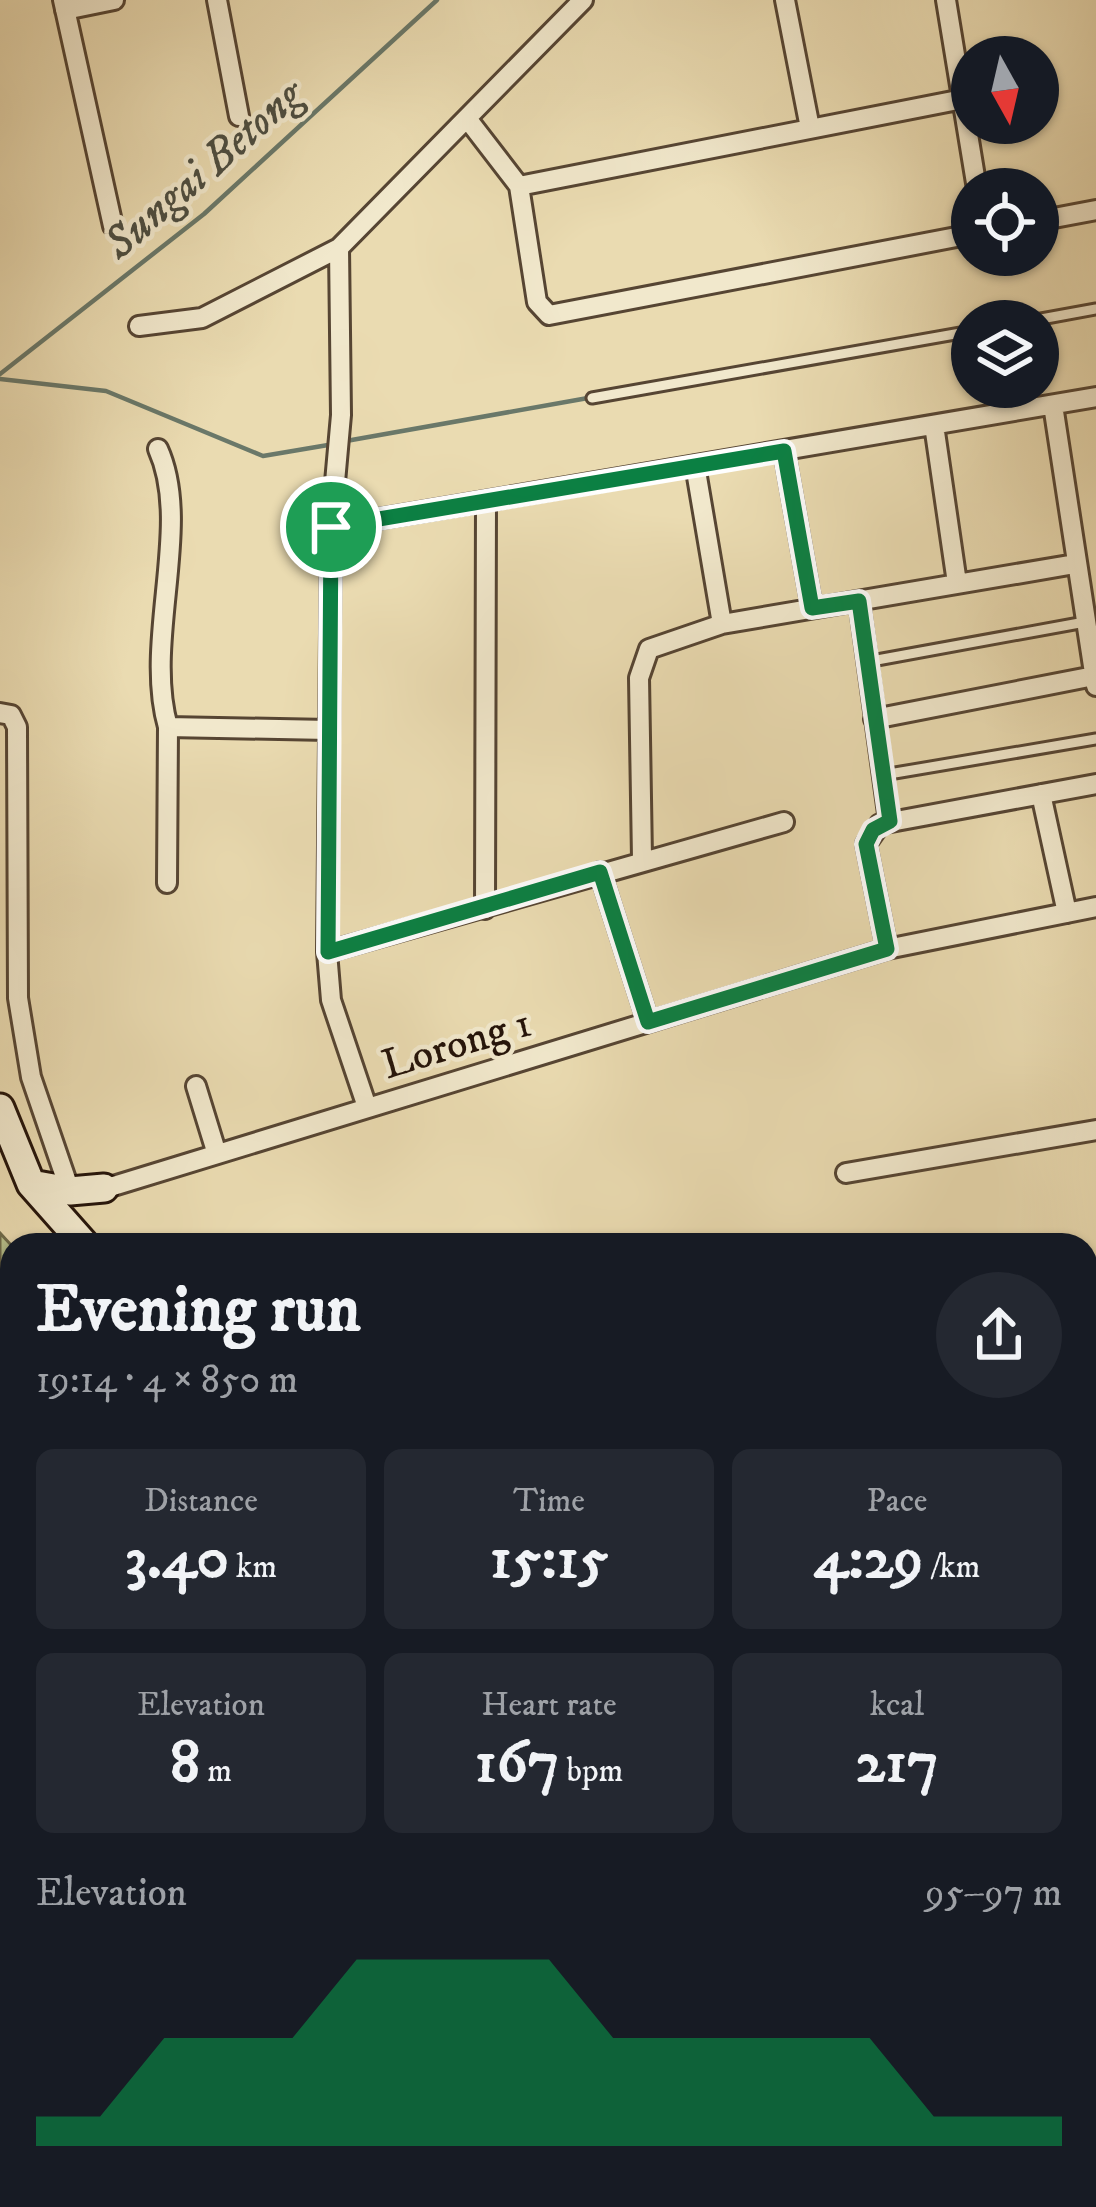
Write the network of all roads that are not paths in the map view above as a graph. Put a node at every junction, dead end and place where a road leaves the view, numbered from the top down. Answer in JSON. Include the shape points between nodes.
{"nodes":[{"id":1,"x":114,"y":0,"type":"edge"},
{"id":2,"x":218,"y":0,"type":"edge"},
{"id":3,"x":583,"y":0,"type":"edge"},
{"id":4,"x":785,"y":0,"type":"edge"},
{"id":5,"x":946,"y":0,"type":"edge"},
{"id":6,"x":64,"y":5,"type":"edge"},
{"id":7,"x":952,"y":36,"type":"edge"},
{"id":8,"x":951,"y":100,"type":"edge"},
{"id":9,"x":239,"y":116,"type":"dead end"},
{"id":10,"x":469,"y":122,"type":"junction"},
{"id":11,"x":810,"y":128,"type":"junction"},
{"id":12,"x":519,"y":186,"type":"junction"},
{"id":13,"x":1096,"y":210,"type":"edge"},
{"id":14,"x":1059,"y":217,"type":"edge"},
{"id":15,"x":113,"y":226,"type":"dead end"},
{"id":16,"x":951,"y":238,"type":"edge"},
{"id":17,"x":339,"y":248,"type":"junction"},
{"id":18,"x":1096,"y":309,"type":"edge"},
{"id":19,"x":1059,"y":316,"type":"edge"},
{"id":20,"x":139,"y":326,"type":"dead end"},
{"id":21,"x":951,"y":335,"type":"edge"},
{"id":22,"x":592,"y":398,"type":"dead end"},
{"id":23,"x":1096,"y":398,"type":"edge"},
{"id":24,"x":1059,"y":404,"type":"edge"},
{"id":25,"x":1035,"y":408,"type":"edge"},
{"id":26,"x":1053,"y":408,"type":"edge"},
{"id":27,"x":934,"y":425,"type":"junction"},
{"id":28,"x":158,"y":449,"type":"dead end"},
{"id":29,"x":784,"y":451,"type":"junction"},
{"id":30,"x":695,"y":466,"type":"junction"},
{"id":31,"x":486,"y":501,"type":"junction"},
{"id":32,"x":331,"y":527,"type":"junction"},
{"id":33,"x":1075,"y":564,"type":"junction"},
{"id":34,"x":957,"y":583,"type":"junction"},
{"id":35,"x":859,"y":601,"type":"junction"},
{"id":36,"x":812,"y":608,"type":"junction"},
{"id":37,"x":1085,"y":622,"type":"junction"},
{"id":38,"x":722,"y":624,"type":"junction"},
{"id":39,"x":866,"y":662,"type":"junction"},
{"id":40,"x":1095,"y":681,"type":"edge"},
{"id":41,"x":0,"y":713,"type":"edge"},
{"id":42,"x":874,"y":719,"type":"junction"},
{"id":43,"x":168,"y":727,"type":"junction"},
{"id":44,"x":329,"y":730,"type":"junction"},
{"id":45,"x":1096,"y":739,"type":"edge"},
{"id":46,"x":883,"y":775,"type":"junction"},
{"id":47,"x":1096,"y":784,"type":"edge"},
{"id":48,"x":1041,"y":794,"type":"junction"},
{"id":49,"x":890,"y":821,"type":"junction"},
{"id":50,"x":784,"y":822,"type":"dead end"},
{"id":51,"x":642,"y":858,"type":"junction"},
{"id":52,"x":9,"y":872,"type":"edge"},
{"id":53,"x":600,"y":872,"type":"junction"},
{"id":54,"x":167,"y":883,"type":"dead end"},
{"id":55,"x":1096,"y":908,"type":"edge"},
{"id":56,"x":485,"y":909,"type":"junction"},
{"id":57,"x":1067,"y":913,"type":"junction"},
{"id":58,"x":887,"y":949,"type":"junction"},
{"id":59,"x":328,"y":952,"type":"junction"},
{"id":60,"x":648,"y":1022,"type":"junction"},
{"id":61,"x":196,"y":1086,"type":"dead end"},
{"id":62,"x":367,"y":1107,"type":"junction"},
{"id":63,"x":1,"y":1114,"type":"edge"},
{"id":64,"x":1096,"y":1130,"type":"edge"},
{"id":65,"x":216,"y":1151,"type":"junction"},
{"id":66,"x":845,"y":1173,"type":"dead end"},
{"id":67,"x":108,"y":1187,"type":"junction"},
{"id":68,"x":59,"y":1200,"type":"junction"},
{"id":69,"x":76,"y":1233,"type":"edge"},
{"id":70,"x":84,"y":1233,"type":"edge"}],
"edges":[{"from":1,"to":6,"type":"street"},
{"from":2,"to":9,"type":"street"},
{"from":3,"to":10,"type":"street"},
{"from":4,"to":11,"type":"street"},
{"from":5,"to":7,"type":"street"},
{"from":6,"to":15,"type":"street"},
{"from":8,"to":11,"type":"street"},
{"from":10,"to":12,"type":"street"},
{"from":10,"to":17,"type":"street"},
{"from":11,"to":12,"type":"street"},
{"from":12,"to":16,"type":"street","via":[[537,302],[549,315]]},
{"from":13,"to":14,"type":"street"},
{"from":17,"to":20,"type":"street","via":[[202,317]]},
{"from":17,"to":32,"type":"street","via":[[341,415]]},
{"from":18,"to":19,"type":"lane"},
{"from":21,"to":22,"type":"lane"},
{"from":23,"to":24,"type":"street"},
{"from":25,"to":27,"type":"street"},
{"from":26,"to":33,"type":"street"},
{"from":27,"to":29,"type":"street"},
{"from":27,"to":34,"type":"street"},
{"from":28,"to":43,"type":"street","via":[[170,495],[158,683]]},
{"from":29,"to":30,"type":"street"},
{"from":29,"to":36,"type":"street"},
{"from":30,"to":31,"type":"street"},
{"from":30,"to":38,"type":"street"},
{"from":31,"to":32,"type":"street"},
{"from":31,"to":56,"type":"street"},
{"from":32,"to":44,"type":"street"},
{"from":33,"to":34,"type":"street"},
{"from":33,"to":37,"type":"street"},
{"from":34,"to":35,"type":"street"},
{"from":35,"to":36,"type":"street"},
{"from":35,"to":39,"type":"street"},
{"from":36,"to":38,"type":"street"},
{"from":37,"to":39,"type":"lane"},
{"from":37,"to":40,"type":"street"},
{"from":38,"to":51,"type":"street","via":[[658,644],[642,661]]},
{"from":39,"to":42,"type":"street"},
{"from":40,"to":42,"type":"street"},
{"from":41,"to":52,"type":"street","via":[[17,727]]},
{"from":42,"to":46,"type":"street"},
{"from":43,"to":44,"type":"street"},
{"from":43,"to":54,"type":"street"},
{"from":44,"to":59,"type":"street"},
{"from":45,"to":46,"type":"lane"},
{"from":46,"to":49,"type":"street"},
{"from":47,"to":48,"type":"street"},
{"from":48,"to":49,"type":"street"},
{"from":48,"to":57,"type":"street"},
{"from":49,"to":58,"type":"street","via":[[866,844]]},
{"from":50,"to":51,"type":"street"},
{"from":51,"to":53,"type":"street"},
{"from":52,"to":68,"type":"street","via":[[18,998]]},
{"from":53,"to":56,"type":"street"},
{"from":53,"to":60,"type":"street"},
{"from":55,"to":57,"type":"street","name":"Lorong 1"},
{"from":56,"to":59,"type":"street"},
{"from":57,"to":58,"type":"street","name":"Lorong 1"},
{"from":58,"to":60,"type":"street","name":"Lorong 1"},
{"from":59,"to":62,"type":"street","via":[[335,1016]]},
{"from":60,"to":62,"type":"street","name":"Lorong 1"},
{"from":61,"to":65,"type":"street"},
{"from":62,"to":65,"type":"street","name":"Lorong 1"},
{"from":63,"to":68,"type":"main road","via":[[31,1184]]},
{"from":64,"to":66,"type":"street"},
{"from":65,"to":67,"type":"street","name":"Lorong 1"},
{"from":67,"to":68,"type":"main road"},
{"from":67,"to":70,"type":"main road","via":[[93,1201]]},
{"from":68,"to":69,"type":"main road"}]}
